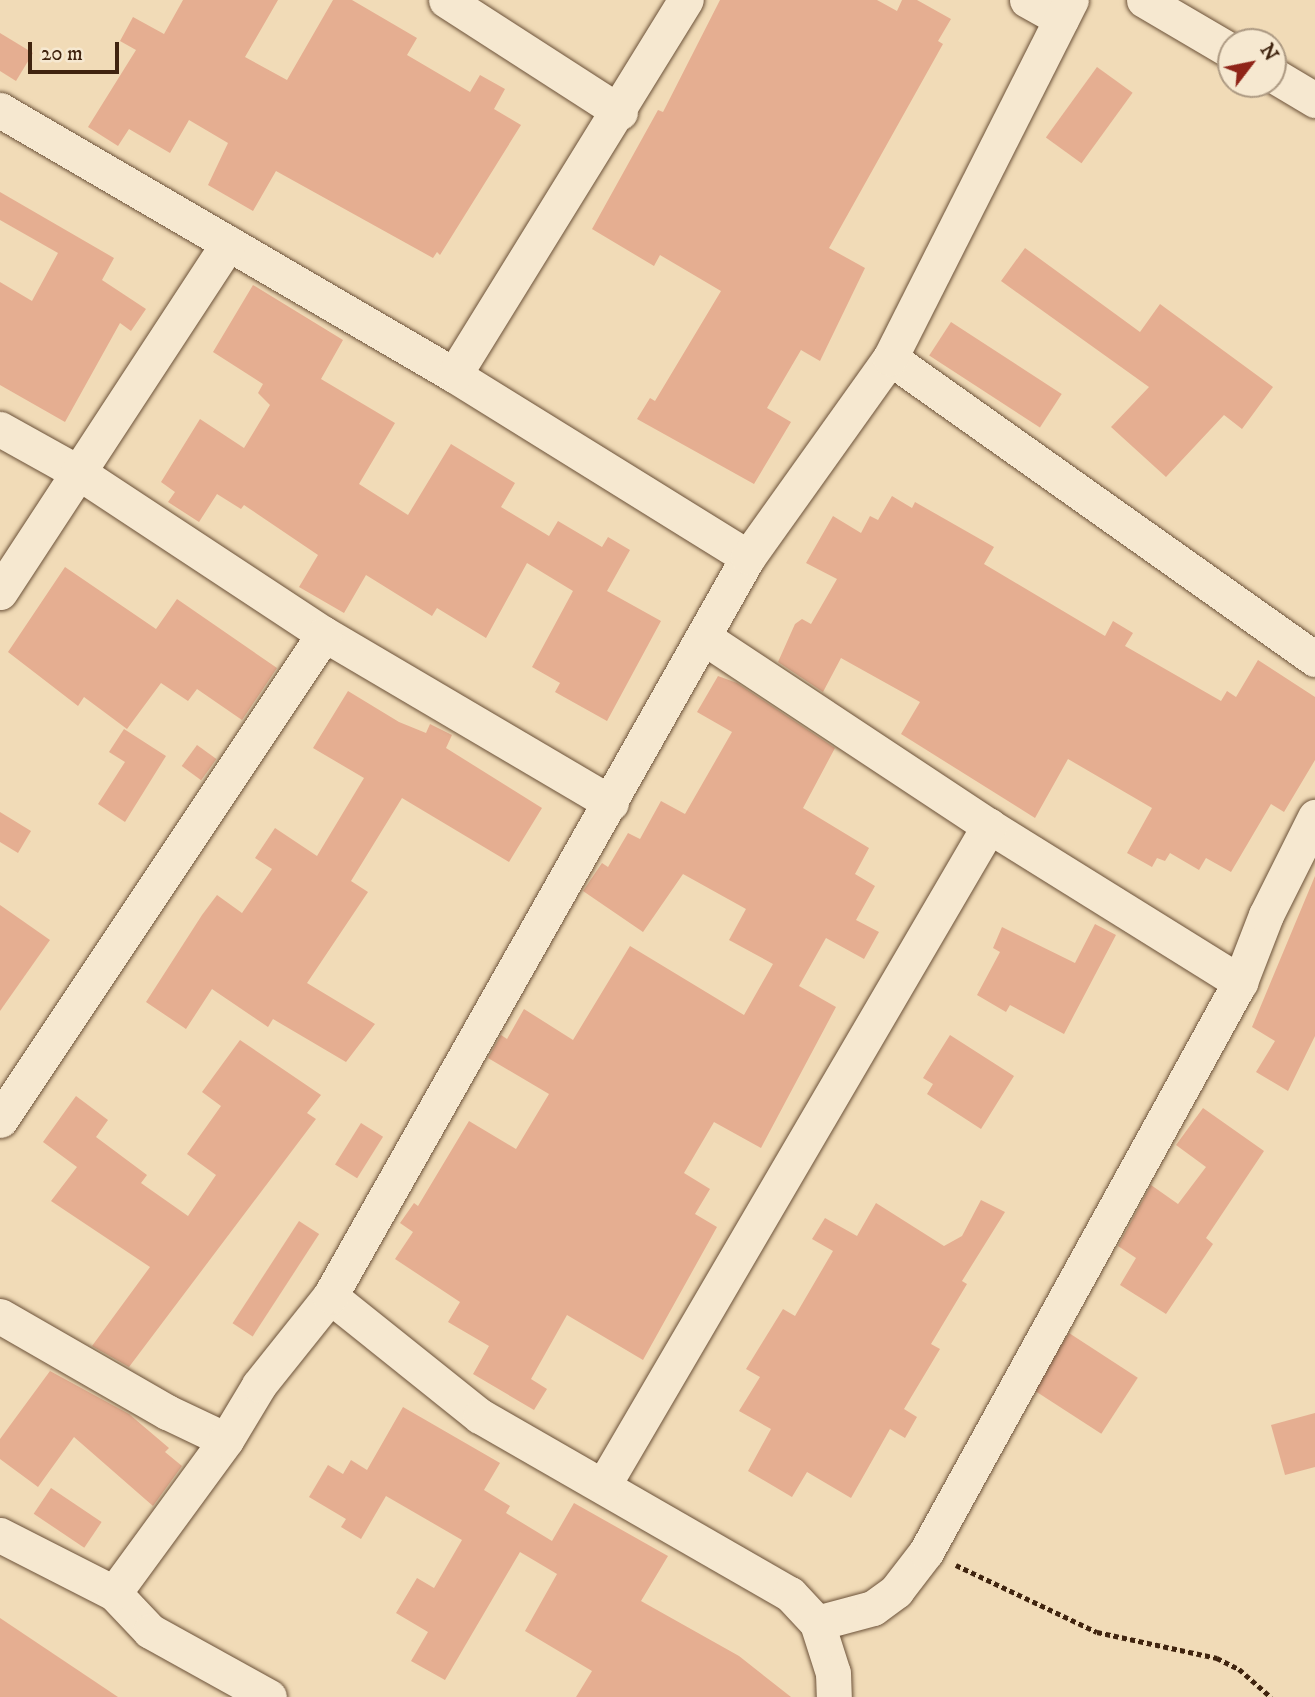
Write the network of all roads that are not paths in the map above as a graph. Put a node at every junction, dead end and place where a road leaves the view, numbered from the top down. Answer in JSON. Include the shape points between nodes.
{"nodes":[{"id":1,"x":446,"y":0,"type":"edge"},
{"id":2,"x":686,"y":0,"type":"edge"},
{"id":3,"x":1027,"y":0,"type":"edge"},
{"id":4,"x":1144,"y":0,"type":"edge"},
{"id":5,"x":1066,"y":10,"type":"edge"},
{"id":6,"x":1217,"y":43,"type":"edge"},
{"id":7,"x":1287,"y":83,"type":"edge"},
{"id":8,"x":1315,"y":100,"type":"edge"},
{"id":9,"x":0,"y":110,"type":"edge"},
{"id":10,"x":620,"y":112,"type":"junction"},
{"id":11,"x":228,"y":243,"type":"junction"},
{"id":12,"x":890,"y":358,"type":"junction"},
{"id":13,"x":454,"y":375,"type":"junction"},
{"id":14,"x":0,"y":429,"type":"edge"},
{"id":15,"x":81,"y":474,"type":"junction"},
{"id":16,"x":748,"y":557,"type":"junction"},
{"id":17,"x":0,"y":592,"type":"edge"},
{"id":18,"x":324,"y":634,"type":"junction"},
{"id":19,"x":705,"y":638,"type":"junction"},
{"id":20,"x":1315,"y":659,"type":"edge"},
{"id":21,"x":611,"y":803,"type":"junction"},
{"id":22,"x":1315,"y":817,"type":"edge"},
{"id":23,"x":989,"y":826,"type":"junction"},
{"id":24,"x":1240,"y":982,"type":"junction"},
{"id":25,"x":0,"y":1120,"type":"edge"},
{"id":26,"x":330,"y":1296,"type":"junction"},
{"id":27,"x":0,"y":1316,"type":"edge"},
{"id":28,"x":226,"y":1440,"type":"junction"},
{"id":29,"x":603,"y":1486,"type":"junction"},
{"id":30,"x":0,"y":1535,"type":"edge"},
{"id":31,"x":114,"y":1593,"type":"junction"},
{"id":32,"x":817,"y":1623,"type":"junction"},
{"id":33,"x":269,"y":1697,"type":"edge"},
{"id":34,"x":834,"y":1697,"type":"edge"}],
"edges":[{"from":1,"to":10,"type":"street"},
{"from":2,"to":10,"type":"street"},
{"from":3,"to":5,"type":"street"},
{"from":4,"to":6,"type":"street"},
{"from":5,"to":12,"type":"street"},
{"from":7,"to":8,"type":"street"},
{"from":9,"to":11,"type":"street"},
{"from":10,"to":13,"type":"street"},
{"from":11,"to":13,"type":"street"},
{"from":11,"to":15,"type":"street"},
{"from":12,"to":16,"type":"street"},
{"from":12,"to":20,"type":"street"},
{"from":13,"to":16,"type":"street"},
{"from":14,"to":15,"type":"street"},
{"from":15,"to":17,"type":"street"},
{"from":15,"to":18,"type":"street"},
{"from":16,"to":19,"type":"street"},
{"from":18,"to":21,"type":"street"},
{"from":18,"to":25,"type":"street"},
{"from":19,"to":21,"type":"street"},
{"from":19,"to":23,"type":"street"},
{"from":21,"to":26,"type":"street"},
{"from":22,"to":24,"type":"street","via":[[1266,915]]},
{"from":23,"to":24,"type":"street"},
{"from":23,"to":29,"type":"street"},
{"from":24,"to":32,"type":"street","via":[[926,1552],[896,1591],[873,1608]]},
{"from":26,"to":28,"type":"street","via":[[259,1385]]},
{"from":26,"to":29,"type":"street","via":[[480,1416]]},
{"from":27,"to":28,"type":"street","via":[[167,1412]]},
{"from":28,"to":31,"type":"street"},
{"from":29,"to":32,"type":"street","via":[[790,1594]]},
{"from":30,"to":31,"type":"street"},
{"from":31,"to":33,"type":"street","via":[[150,1631]]},
{"from":32,"to":34,"type":"street","via":[[833,1673]]}]}
